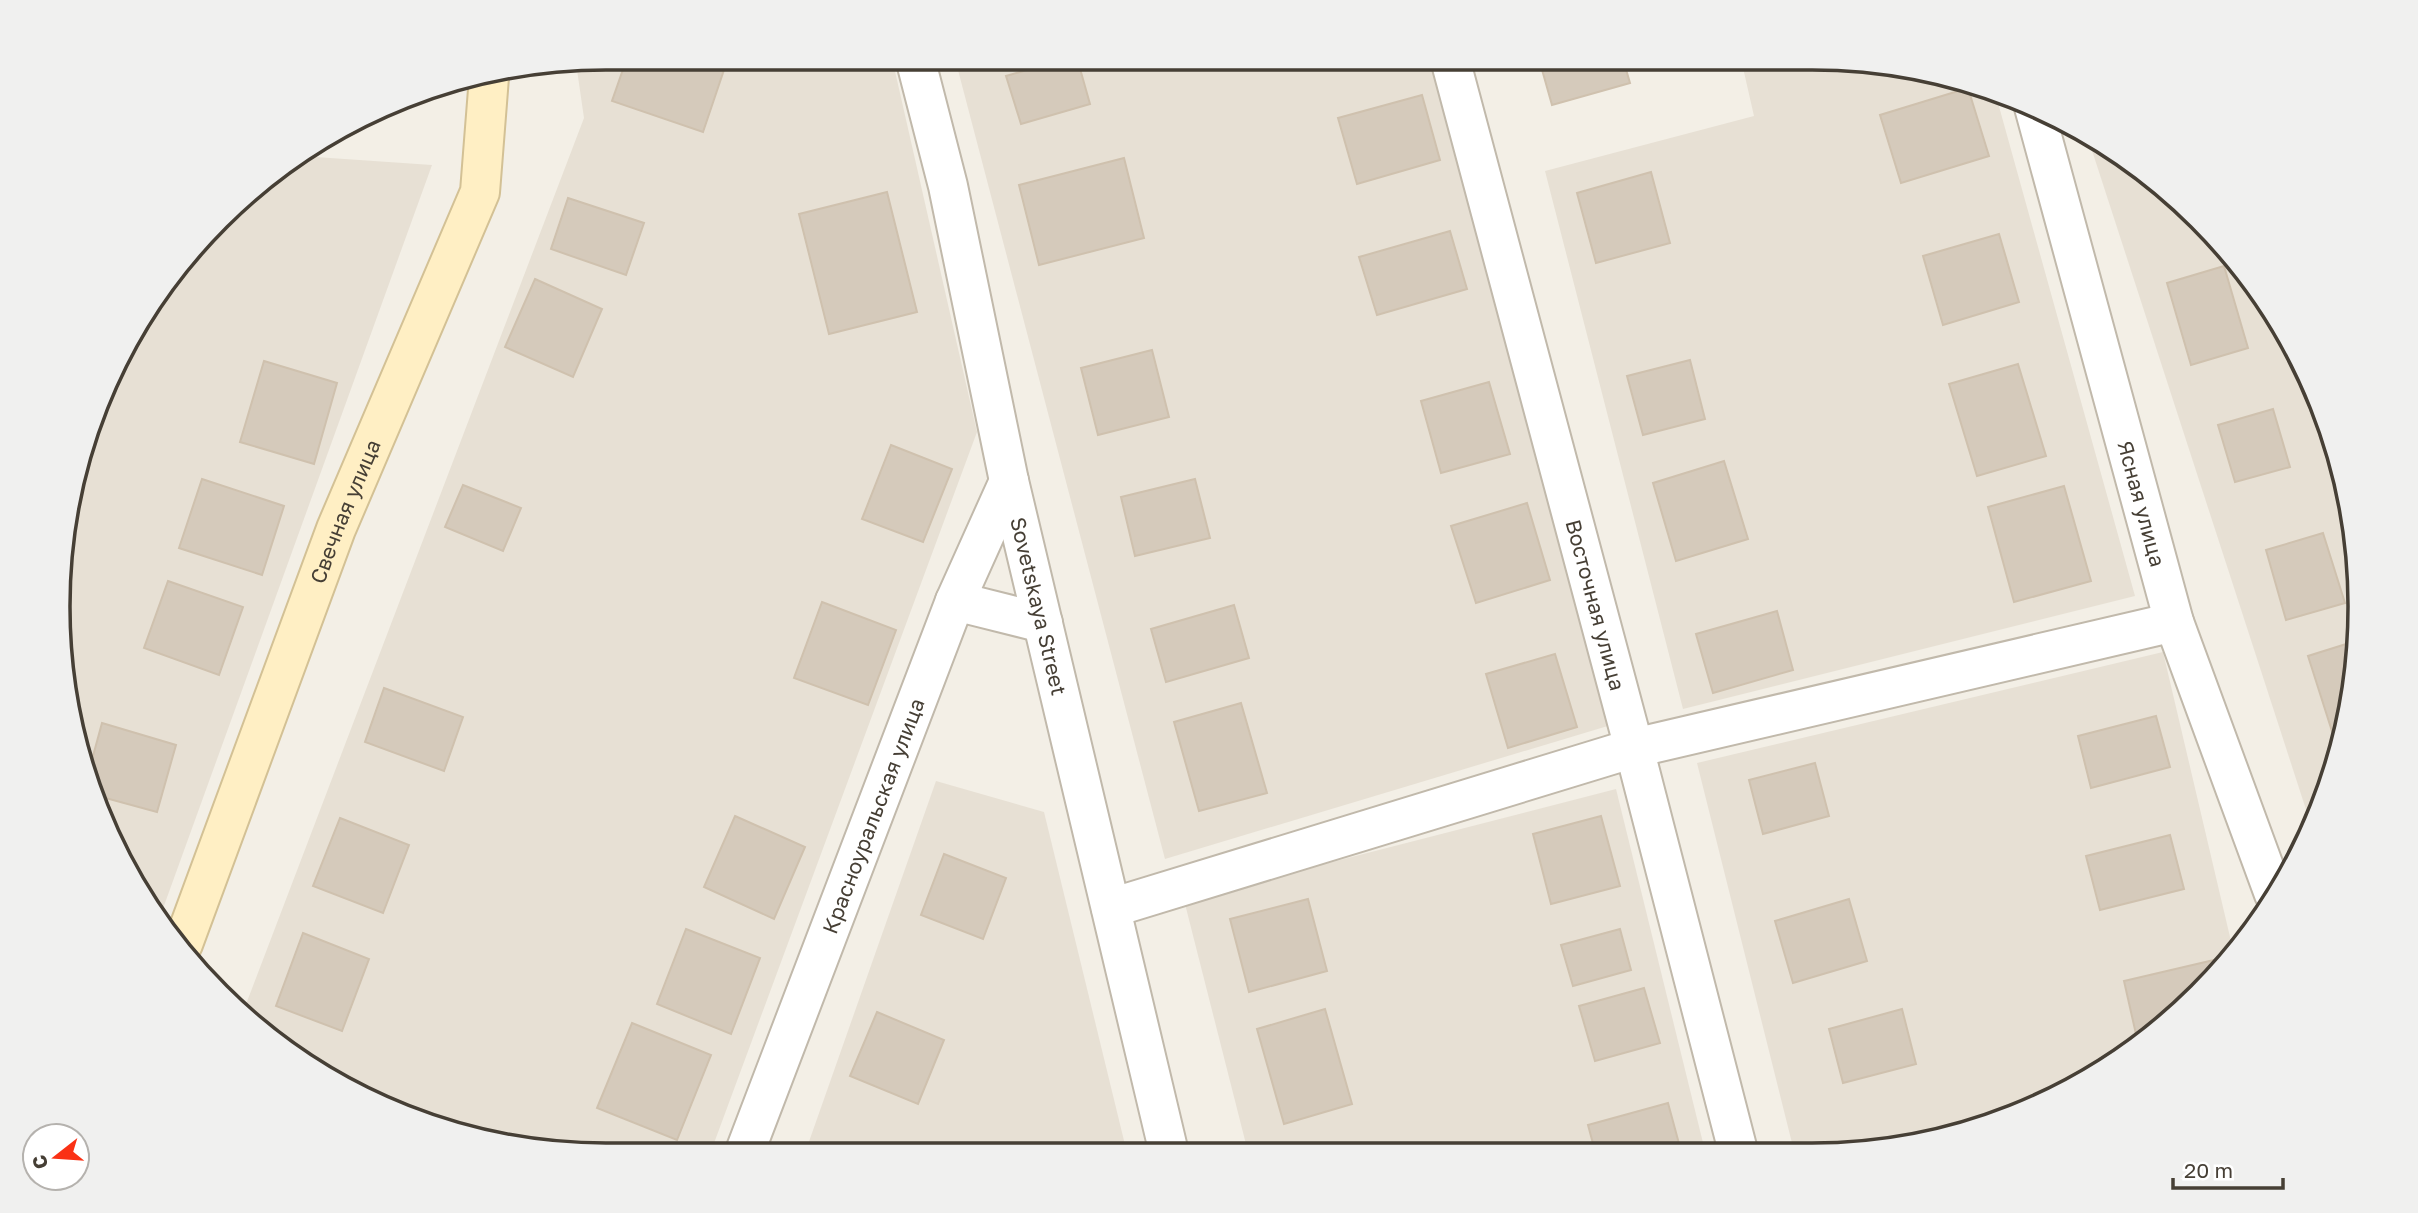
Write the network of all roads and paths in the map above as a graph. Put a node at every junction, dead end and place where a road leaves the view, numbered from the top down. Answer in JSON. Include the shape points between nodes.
{"nodes":[{"id":1,"x":918,"y":70,"type":"edge"},
{"id":2,"x":1453,"y":70,"type":"edge"},
{"id":3,"x":489,"y":83,"type":"edge"},
{"id":4,"x":2039,"y":120,"type":"edge"},
{"id":5,"x":1009,"y":481,"type":"junction"},
{"id":6,"x":954,"y":601,"type":"junction"},
{"id":7,"x":2174,"y":622,"type":"junction"},
{"id":8,"x":1043,"y":623,"type":"junction"},
{"id":9,"x":1634,"y":748,"type":"junction"},
{"id":10,"x":2270,"y":884,"type":"edge"},
{"id":11,"x":1111,"y":908,"type":"junction"},
{"id":12,"x":185,"y":938,"type":"edge"},
{"id":13,"x":748,"y":1143,"type":"edge"},
{"id":14,"x":1167,"y":1143,"type":"edge"},
{"id":15,"x":1736,"y":1143,"type":"edge"}],
"edges":[{"from":1,"to":5,"type":"street","name":"Sovetskaya Street","via":[[948,186]]},
{"from":2,"to":9,"type":"street","name":"Восточная улица"},
{"from":3,"to":12,"type":"street","name":"Свечная улица","via":[[480,192],[336,529]]},
{"from":4,"to":7,"type":"street","name":"Ясная улица"},
{"from":5,"to":6,"type":"street","name":"Красноуральская улица"},
{"from":5,"to":8,"type":"street","name":"Sovetskaya Street"},
{"from":6,"to":8,"type":"street"},
{"from":6,"to":13,"type":"street","name":"Красноуральская улица"},
{"from":7,"to":9,"type":"street"},
{"from":7,"to":10,"type":"street","name":"Ясная улица"},
{"from":8,"to":11,"type":"street","name":"Sovetskaya Street"},
{"from":9,"to":11,"type":"street"},
{"from":9,"to":15,"type":"street","name":"Восточная улица"},
{"from":11,"to":14,"type":"street","name":"Sovetskaya Street"}]}
